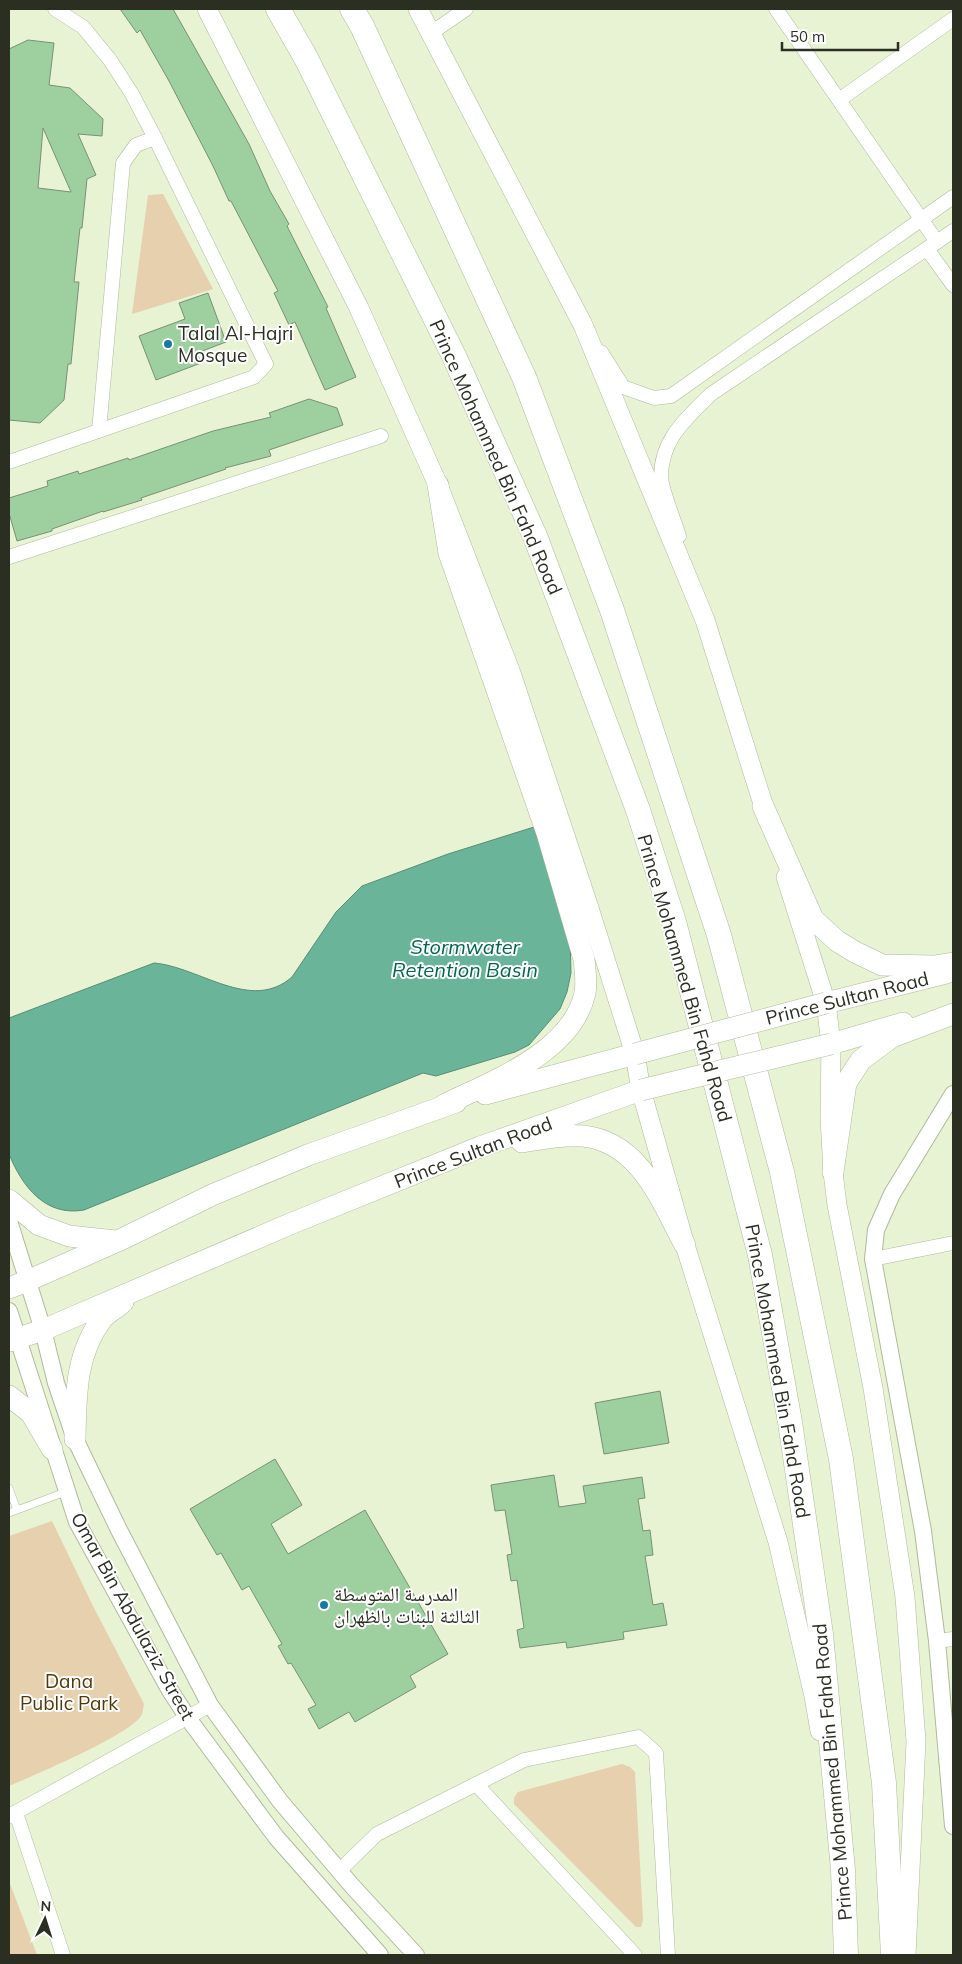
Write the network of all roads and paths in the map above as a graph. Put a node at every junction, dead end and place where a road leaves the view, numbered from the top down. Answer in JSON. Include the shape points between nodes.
{"nodes":[{"id":1,"x":55,"y":9,"type":"edge"},
{"id":2,"x":207,"y":9,"type":"edge"},
{"id":3,"x":278,"y":9,"type":"edge"},
{"id":4,"x":418,"y":9,"type":"edge"},
{"id":5,"x":466,"y":9,"type":"edge"},
{"id":6,"x":776,"y":9,"type":"edge"},
{"id":7,"x":357,"y":14,"type":"edge"},
{"id":8,"x":953,"y":19,"type":"edge"},
{"id":9,"x":431,"y":33,"type":"junction"},
{"id":10,"x":839,"y":100,"type":"junction"},
{"id":11,"x":155,"y":138,"type":"junction"},
{"id":12,"x":953,"y":197,"type":"edge"},
{"id":13,"x":922,"y":219,"type":"junction"},
{"id":14,"x":953,"y":231,"type":"edge"},
{"id":15,"x":932,"y":245,"type":"junction"},
{"id":16,"x":953,"y":285,"type":"edge"},
{"id":17,"x":583,"y":325,"type":"junction"},
{"id":18,"x":99,"y":431,"type":"junction"},
{"id":19,"x":381,"y":436,"type":"dead end"},
{"id":20,"x":9,"y":462,"type":"edge"},
{"id":21,"x":438,"y":485,"type":"junction"},
{"id":22,"x":9,"y":557,"type":"edge"},
{"id":23,"x":705,"y":620,"type":"junction"},
{"id":24,"x":763,"y":806,"type":"junction"},
{"id":25,"x":953,"y":964,"type":"edge"},
{"id":26,"x":953,"y":971,"type":"edge"},
{"id":27,"x":826,"y":1003,"type":"junction"},
{"id":28,"x":953,"y":1009,"type":"edge"},
{"id":29,"x":953,"y":1014,"type":"edge"},
{"id":30,"x":831,"y":1044,"type":"junction"},
{"id":31,"x":635,"y":1054,"type":"junction"},
{"id":32,"x":641,"y":1090,"type":"junction"},
{"id":33,"x":953,"y":1094,"type":"edge"},
{"id":34,"x":444,"y":1105,"type":"junction"},
{"id":35,"x":480,"y":1147,"type":"junction"},
{"id":36,"x":833,"y":1172,"type":"junction"},
{"id":37,"x":9,"y":1200,"type":"edge"},
{"id":38,"x":9,"y":1221,"type":"edge"},
{"id":39,"x":118,"y":1241,"type":"junction"},
{"id":40,"x":953,"y":1243,"type":"edge"},
{"id":41,"x":684,"y":1245,"type":"junction"},
{"id":42,"x":873,"y":1259,"type":"junction"},
{"id":43,"x":18,"y":1284,"type":"edge"},
{"id":44,"x":144,"y":1287,"type":"junction"},
{"id":45,"x":9,"y":1310,"type":"edge"},
{"id":46,"x":43,"y":1330,"type":"junction"},
{"id":47,"x":13,"y":1339,"type":"edge"},
{"id":48,"x":9,"y":1396,"type":"edge"},
{"id":49,"x":76,"y":1439,"type":"junction"},
{"id":50,"x":52,"y":1449,"type":"junction"},
{"id":51,"x":9,"y":1488,"type":"edge"},
{"id":52,"x":68,"y":1490,"type":"junction"},
{"id":53,"x":17,"y":1510,"type":"junction"},
{"id":54,"x":9,"y":1513,"type":"edge"},
{"id":55,"x":945,"y":1640,"type":"edge"},
{"id":56,"x":210,"y":1705,"type":"junction"},
{"id":57,"x":188,"y":1718,"type":"junction"},
{"id":58,"x":476,"y":1784,"type":"junction"},
{"id":59,"x":12,"y":1815,"type":"edge"},
{"id":60,"x":953,"y":1826,"type":"edge"},
{"id":61,"x":843,"y":1870,"type":"junction"},
{"id":62,"x":339,"y":1871,"type":"junction"},
{"id":63,"x":63,"y":1955,"type":"edge"},
{"id":64,"x":380,"y":1955,"type":"edge"},
{"id":65,"x":416,"y":1955,"type":"edge"},
{"id":66,"x":635,"y":1955,"type":"edge"},
{"id":67,"x":668,"y":1955,"type":"edge"},
{"id":68,"x":846,"y":1955,"type":"edge"},
{"id":69,"x":893,"y":1955,"type":"edge"},
{"id":70,"x":906,"y":1955,"type":"edge"}],
"edges":[{"from":1,"to":11,"type":"street","via":[[83,26],[110,60]]},
{"from":2,"to":21,"type":"main road","via":[[358,306]]},
{"from":3,"to":61,"type":"highway","name":"Prince Mohammed Bin Fahd Road","via":[[306,58],[454,356],[535,536],[638,810],[674,922],[760,1255],[790,1422],[821,1634]]},
{"from":4,"to":9,"type":"main road"},
{"from":5,"to":9,"type":"street"},
{"from":6,"to":10,"type":"street"},
{"from":7,"to":69,"type":"highway","via":[[524,376],[612,610],[719,935],[782,1172],[841,1459],[884,1784]]},
{"from":8,"to":10,"type":"street"},
{"from":9,"to":17,"type":"main road"},
{"from":10,"to":13,"type":"street"},
{"from":11,"to":18,"type":"street","via":[[136,146],[123,163]]},
{"from":11,"to":18,"type":"street","via":[[266,364],[254,377]]},
{"from":12,"to":13,"type":"street"},
{"from":13,"to":15,"type":"street"},
{"from":13,"to":17,"type":"street","via":[[671,396],[654,398],[623,387]]},
{"from":14,"to":15,"type":"street"},
{"from":15,"to":16,"type":"street"},
{"from":15,"to":23,"type":"street","via":[[711,394],[678,427],[666,448],[661,478]]},
{"from":17,"to":23,"type":"main road"},
{"from":18,"to":20,"type":"street"},
{"from":19,"to":22,"type":"street"},
{"from":21,"to":31,"type":"main road","via":[[511,673]]},
{"from":21,"to":34,"type":"main road","via":[[449,553],[547,833],[584,958],[586,976],[585,994],[578,1013],[565,1032],[534,1059]]},
{"from":23,"to":24,"type":"main road"},
{"from":24,"to":25,"type":"main road","via":[[814,919],[837,941],[882,965]]},
{"from":24,"to":27,"type":"main road"},
{"from":26,"to":27,"type":"main road","name":"Prince Sultan Road"},
{"from":27,"to":30,"type":"main road"},
{"from":27,"to":31,"type":"main road","name":"Prince Sultan Road","bridge":true},
{"from":28,"to":30,"type":"main road","name":"Prince Sultan Road"},
{"from":29,"to":36,"type":"main road","via":[[892,1037],[861,1060],[846,1083]]},
{"from":30,"to":32,"type":"main road","name":"Prince Sultan Road","bridge":true},
{"from":30,"to":36,"type":"main road"},
{"from":31,"to":32,"type":"main road"},
{"from":31,"to":34,"type":"main road","name":"Prince Sultan Road"},
{"from":32,"to":35,"type":"main road","name":"Prince Sultan Road"},
{"from":32,"to":41,"type":"main road"},
{"from":33,"to":42,"type":"street","via":[[892,1194],[876,1230]]},
{"from":34,"to":39,"type":"main road","name":"Prince Sultan Road","via":[[221,1191]]},
{"from":35,"to":41,"type":"main road","via":[[580,1135],[620,1148],[640,1167],[655,1188]]},
{"from":35,"to":44,"type":"main road","name":"Prince Sultan Road"},
{"from":36,"to":70,"type":"main road","via":[[873,1388],[905,1597],[916,1741]]},
{"from":37,"to":39,"type":"main road","via":[[39,1225],[69,1236]]},
{"from":38,"to":43,"type":"street"},
{"from":39,"to":43,"type":"main road","name":"Prince Sultan Road"},
{"from":40,"to":42,"type":"street"},
{"from":41,"to":61,"type":"main road","via":[[778,1542],[814,1696]]},
{"from":42,"to":55,"type":"street"},
{"from":43,"to":46,"type":"street"},
{"from":44,"to":46,"type":"main road","name":"Prince Sultan Road"},
{"from":44,"to":49,"type":"main road","via":[[102,1318],[82,1356],[76,1396]]},
{"from":45,"to":47,"type":"street","name":"Omar Bin Abdulaziz Street"},
{"from":46,"to":47,"type":"main road","name":"Prince Sultan Road"},
{"from":46,"to":49,"type":"street","via":[[56,1382]]},
{"from":47,"to":50,"type":"street","name":"Omar Bin Abdulaziz Street"},
{"from":48,"to":50,"type":"main road","via":[[31,1413]]},
{"from":49,"to":56,"type":"street","via":[[119,1530]]},
{"from":50,"to":52,"type":"street","name":"Omar Bin Abdulaziz Street"},
{"from":51,"to":53,"type":"lane"},
{"from":52,"to":53,"type":"lane"},
{"from":52,"to":57,"type":"street","name":"Omar Bin Abdulaziz Street","via":[[77,1522]]},
{"from":53,"to":54,"type":"lane"},
{"from":55,"to":60,"type":"street"},
{"from":56,"to":57,"type":"street"},
{"from":56,"to":62,"type":"street","via":[[280,1801]]},
{"from":57,"to":59,"type":"street"},
{"from":57,"to":64,"type":"street","name":"Omar Bin Abdulaziz Street","via":[[276,1837]]},
{"from":58,"to":62,"type":"street","via":[[376,1834]]},
{"from":58,"to":66,"type":"street"},
{"from":58,"to":67,"type":"street","via":[[524,1760],[638,1737],[656,1753]]},
{"from":59,"to":63,"type":"street"},
{"from":61,"to":68,"type":"highway","name":"Prince Mohammed Bin Fahd Road"},
{"from":62,"to":65,"type":"street"}]}
